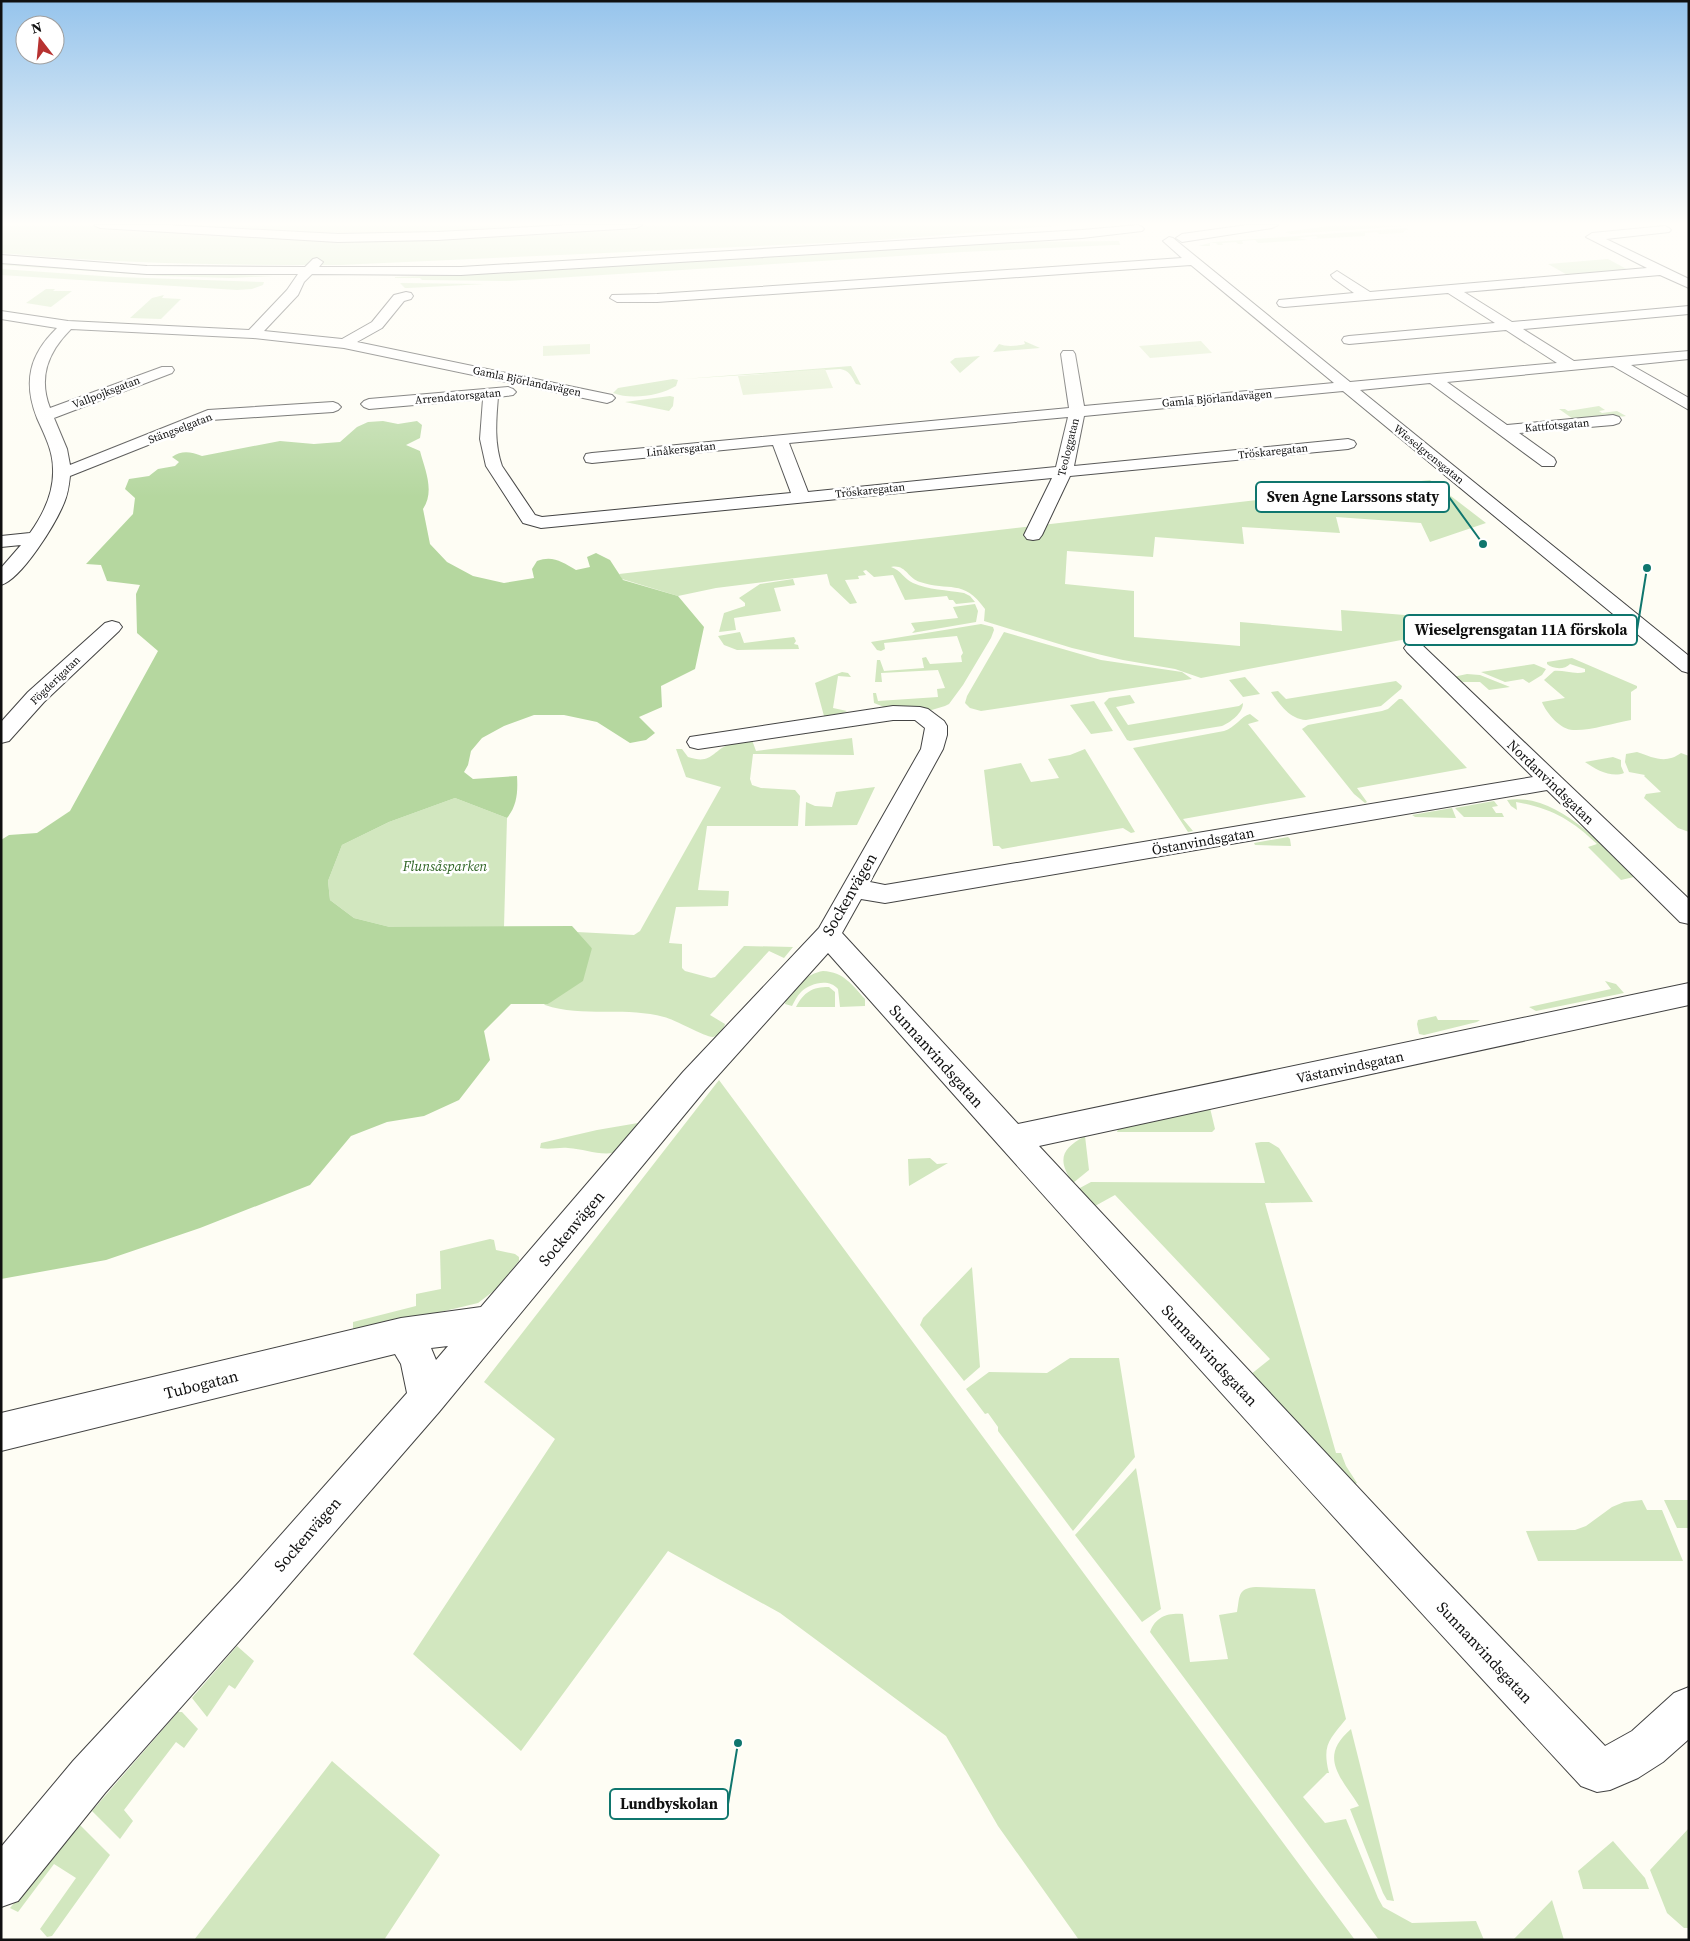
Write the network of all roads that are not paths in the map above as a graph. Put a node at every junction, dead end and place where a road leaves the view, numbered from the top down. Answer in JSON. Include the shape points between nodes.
{"nodes":[{"id":1,"x":5,"y":316,"type":"edge"},
{"id":2,"x":271,"y":316,"type":"edge"},
{"id":3,"x":385,"y":316,"type":"edge"},
{"id":4,"x":1261,"y":316,"type":"edge"},
{"id":5,"x":1493,"y":316,"type":"edge"},
{"id":6,"x":1626,"y":316,"type":"edge"},
{"id":7,"x":68,"y":325,"type":"junction"},
{"id":8,"x":1509,"y":326,"type":"junction"},
{"id":9,"x":253,"y":334,"type":"junction"},
{"id":10,"x":1349,"y":340,"type":"dead end"},
{"id":11,"x":344,"y":344,"type":"junction"},
{"id":12,"x":1068,"y":354,"type":"dead end"},
{"id":13,"x":1689,"y":355,"type":"edge"},
{"id":14,"x":1616,"y":362,"type":"junction"},
{"id":15,"x":1572,"y":366,"type":"junction"},
{"id":16,"x":168,"y":370,"type":"dead end"},
{"id":17,"x":1432,"y":378,"type":"junction"},
{"id":18,"x":546,"y":385,"type":"junction"},
{"id":19,"x":1347,"y":386,"type":"junction"},
{"id":20,"x":491,"y":394,"type":"junction"},
{"id":21,"x":607,"y":398,"type":"dead end"},
{"id":22,"x":369,"y":404,"type":"dead end"},
{"id":23,"x":1689,"y":406,"type":"edge"},
{"id":24,"x":333,"y":407,"type":"dead end"},
{"id":25,"x":1077,"y":412,"type":"junction"},
{"id":26,"x":44,"y":416,"type":"junction"},
{"id":27,"x":1613,"y":420,"type":"dead end"},
{"id":28,"x":749,"y":429,"type":"dead end"},
{"id":29,"x":1502,"y":430,"type":"junction"},
{"id":30,"x":775,"y":439,"type":"junction"},
{"id":31,"x":1348,"y":444,"type":"dead end"},
{"id":32,"x":592,"y":458,"type":"dead end"},
{"id":33,"x":1548,"y":462,"type":"dead end"},
{"id":34,"x":1064,"y":471,"type":"junction"},
{"id":35,"x":62,"y":473,"type":"junction"},
{"id":36,"x":801,"y":497,"type":"junction"},
{"id":37,"x":1034,"y":535,"type":"dead end"},
{"id":38,"x":35,"y":538,"type":"junction"},
{"id":39,"x":1,"y":542,"type":"edge"},
{"id":40,"x":1,"y":579,"type":"edge"},
{"id":41,"x":112,"y":627,"type":"dead end"},
{"id":42,"x":1414,"y":648,"type":"dead end"},
{"id":43,"x":1689,"y":667,"type":"edge"},
{"id":44,"x":1,"y":736,"type":"edge"},
{"id":45,"x":698,"y":742,"type":"dead end"},
{"id":46,"x":1551,"y":782,"type":"junction"},
{"id":47,"x":854,"y":889,"type":"junction"},
{"id":48,"x":1689,"y":915,"type":"edge"},
{"id":49,"x":828,"y":935,"type":"junction"},
{"id":50,"x":1689,"y":994,"type":"edge"},
{"id":51,"x":1012,"y":1139,"type":"junction"},
{"id":52,"x":489,"y":1323,"type":"junction"},
{"id":53,"x":401,"y":1335,"type":"junction"},
{"id":54,"x":426,"y":1399,"type":"junction"},
{"id":55,"x":1,"y":1432,"type":"edge"},
{"id":56,"x":1689,"y":1708,"type":"edge"},
{"id":57,"x":1,"y":1884,"type":"edge"}],
"edges":[{"from":1,"to":7,"type":"street","name":"Gamla Björlandavägen"},
{"from":2,"to":9,"type":"street"},
{"from":3,"to":11,"type":"street","via":[[377,325]]},
{"from":4,"to":19,"type":"street","name":"Wieselgrensgatan"},
{"from":5,"to":8,"type":"street"},
{"from":6,"to":8,"type":"street"},
{"from":7,"to":9,"type":"street","name":"Gamla Björlandavägen"},
{"from":7,"to":26,"type":"street","via":[[40,356],[35,381]]},
{"from":8,"to":10,"type":"street"},
{"from":8,"to":15,"type":"street"},
{"from":9,"to":11,"type":"street","name":"Gamla Björlandavägen"},
{"from":11,"to":18,"type":"street","name":"Gamla Björlandavägen"},
{"from":12,"to":25,"type":"street","name":"Teologgatan"},
{"from":13,"to":14,"type":"street","name":"Gamla Björlandavägen"},
{"from":14,"to":15,"type":"street","name":"Gamla Björlandavägen"},
{"from":14,"to":23,"type":"street"},
{"from":15,"to":17,"type":"street","name":"Gamla Björlandavägen"},
{"from":16,"to":26,"type":"street","name":"Vallpojksgatan"},
{"from":17,"to":19,"type":"street","name":"Gamla Björlandavägen"},
{"from":17,"to":29,"type":"street","name":"Kattfotsgatan"},
{"from":18,"to":20,"type":"street","name":"Arrendatorsgatan"},
{"from":18,"to":21,"type":"street","name":"Gamla Björlandavägen"},
{"from":19,"to":25,"type":"street","name":"Gamla Björlandavägen"},
{"from":19,"to":43,"type":"street","name":"Wieselgrensgatan"},
{"from":20,"to":22,"type":"street","name":"Arrendatorsgatan"},
{"from":20,"to":36,"type":"street","name":"Tröskaregatan","via":[[487,446],[490,457],[526,514],[535,522]]},
{"from":24,"to":35,"type":"street","name":"Stängselgatan","via":[[208,415]]},
{"from":25,"to":30,"type":"street","name":"Gamla Björlandavägen"},
{"from":25,"to":34,"type":"street","name":"Teologgatan"},
{"from":26,"to":35,"type":"street","via":[[60,449]]},
{"from":27,"to":29,"type":"street","name":"Kattfotsgatan"},
{"from":28,"to":30,"type":"street"},
{"from":29,"to":33,"type":"street","name":"Kattfotsgatan"},
{"from":30,"to":32,"type":"street","name":"Linåkersgatan"},
{"from":30,"to":36,"type":"street"},
{"from":31,"to":34,"type":"street","name":"Tröskaregatan"},
{"from":34,"to":36,"type":"street","name":"Tröskaregatan"},
{"from":34,"to":37,"type":"street","name":"Teologgatan"},
{"from":35,"to":38,"type":"street","via":[[53,508]]},
{"from":38,"to":39,"type":"street"},
{"from":38,"to":40,"type":"street","via":[[17,564]]},
{"from":41,"to":44,"type":"street","name":"Fögderigatan","via":[[36,697]]},
{"from":42,"to":46,"type":"street","name":"Nordanvindsgatan"},
{"from":45,"to":47,"type":"street","name":"Sockenvägen","via":[[893,713],[920,714],[932,722],[936,726],[936,735],[932,749]]},
{"from":46,"to":47,"type":"street","name":"Östanvindsgatan","via":[[885,894]]},
{"from":46,"to":48,"type":"street","name":"Nordanvindsgatan"},
{"from":47,"to":49,"type":"street","name":"Sockenvägen"},
{"from":49,"to":51,"type":"street","name":"Sunnanvindsgatan"},
{"from":49,"to":52,"type":"street","name":"Sockenvägen","via":[[694,1081]]},
{"from":50,"to":51,"type":"street","name":"Västanvindsgatan"},
{"from":51,"to":56,"type":"street","name":"Sunnanvindsgatan","via":[[1597,1770],[1610,1769],[1634,1757]]},
{"from":52,"to":53,"type":"street","name":"Tubogatan"},
{"from":52,"to":54,"type":"street","name":"Sockenvägen"},
{"from":53,"to":54,"type":"street","via":[[412,1344],[420,1365]]},
{"from":53,"to":55,"type":"street","name":"Tubogatan"},
{"from":54,"to":57,"type":"street","name":"Sockenvägen","via":[[89,1777]]}]}
